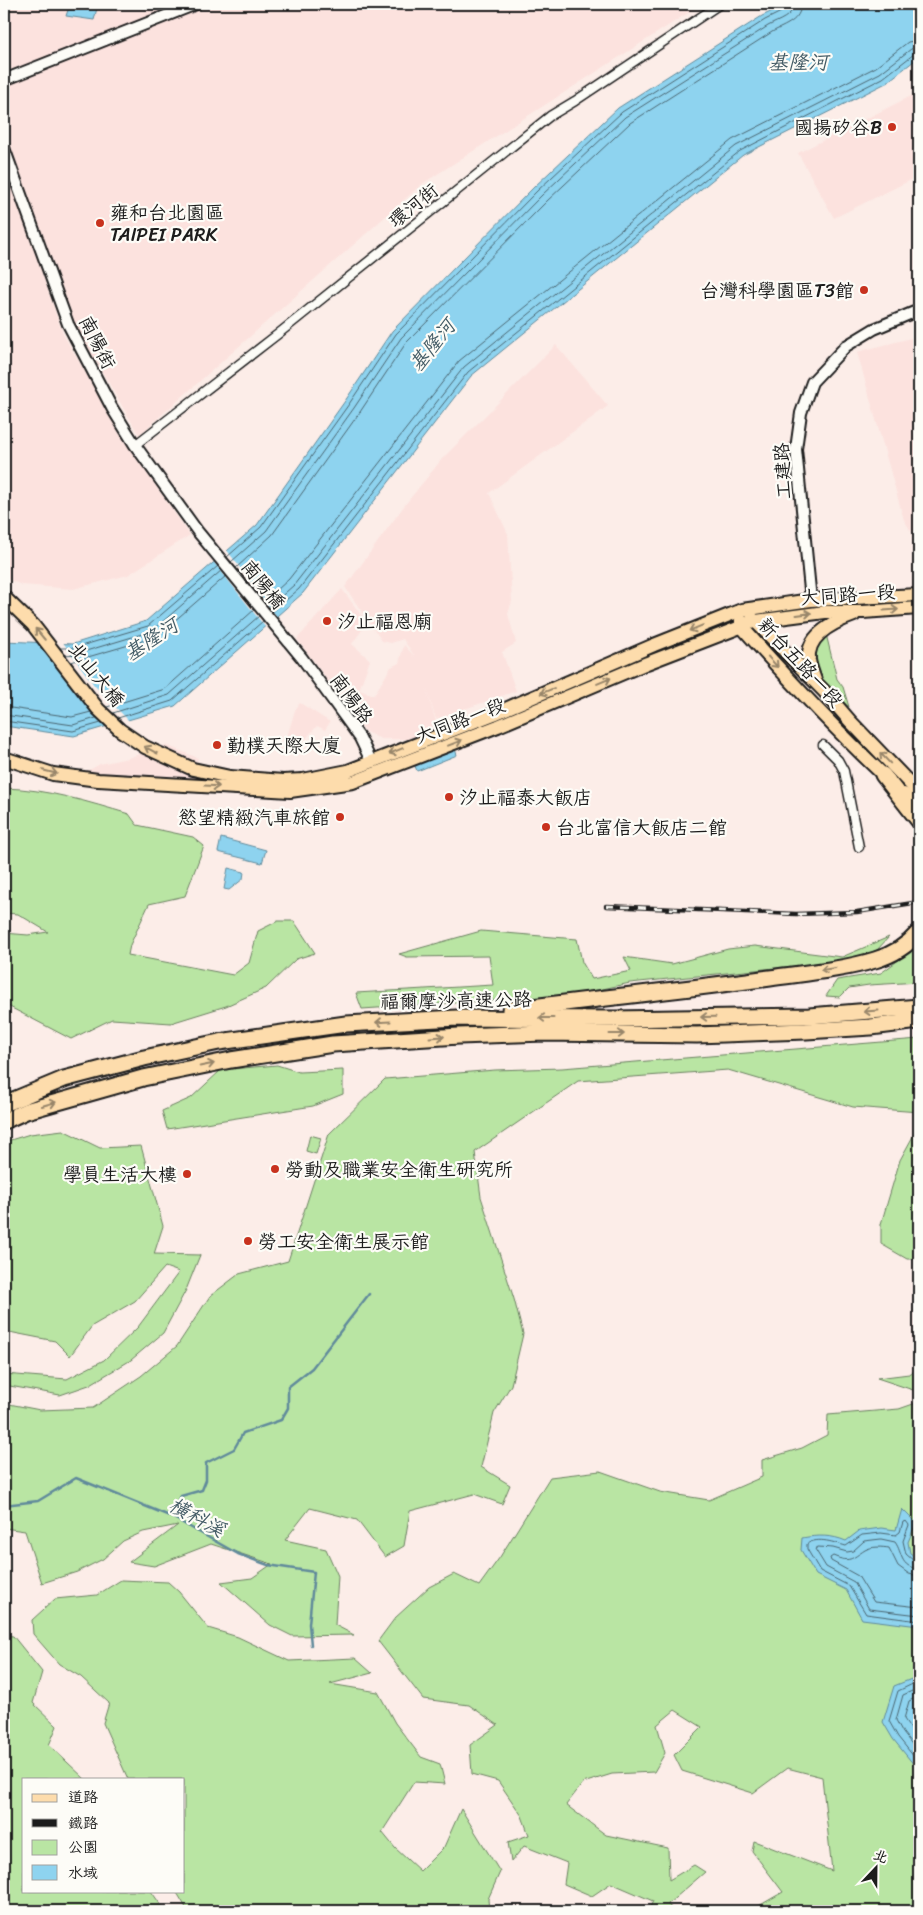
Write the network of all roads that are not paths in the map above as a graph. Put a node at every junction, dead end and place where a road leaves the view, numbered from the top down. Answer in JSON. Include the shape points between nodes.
{"nodes":[{"id":1,"x":196,"y":4,"type":"edge"},
{"id":2,"x":720,"y":4,"type":"edge"},
{"id":3,"x":4,"y":80,"type":"edge"},
{"id":4,"x":4,"y":148,"type":"edge"},
{"id":5,"x":919,"y":310,"type":"edge"},
{"id":6,"x":136,"y":445,"type":"junction"},
{"id":7,"x":198,"y":532,"type":"joint"},
{"id":8,"x":919,"y":595,"type":"edge"},
{"id":9,"x":4,"y":597,"type":"edge"},
{"id":10,"x":810,"y":600,"type":"junction"},
{"id":11,"x":919,"y":608,"type":"edge"},
{"id":12,"x":742,"y":610,"type":"junction"},
{"id":13,"x":863,"y":612,"type":"junction"},
{"id":14,"x":756,"y":621,"type":"junction"},
{"id":15,"x":741,"y":626,"type":"junction"},
{"id":16,"x":302,"y":658,"type":"joint"},
{"id":17,"x":816,"y":682,"type":"junction"},
{"id":18,"x":823,"y":745,"type":"dead end"},
{"id":19,"x":4,"y":758,"type":"edge"},
{"id":20,"x":371,"y":761,"type":"junction"},
{"id":21,"x":376,"y":773,"type":"junction"},
{"id":22,"x":883,"y":775,"type":"junction"},
{"id":23,"x":230,"y":777,"type":"joint"},
{"id":24,"x":919,"y":793,"type":"edge"},
{"id":25,"x":919,"y":808,"type":"edge"},
{"id":26,"x":919,"y":821,"type":"edge"},
{"id":27,"x":858,"y":847,"type":"dead end"},
{"id":28,"x":919,"y":932,"type":"edge"},
{"id":29,"x":919,"y":1007,"type":"edge"},
{"id":30,"x":457,"y":1018,"type":"junction"},
{"id":31,"x":919,"y":1021,"type":"edge"},
{"id":32,"x":871,"y":1027,"type":"junction"},
{"id":33,"x":919,"y":1031,"type":"edge"},
{"id":34,"x":4,"y":1102,"type":"edge"},
{"id":35,"x":4,"y":1121,"type":"edge"}],
"edges":[{"from":1,"to":3,"type":"street"},
{"from":2,"to":6,"type":"street","name":"環河街","via":[[550,116]]},
{"from":4,"to":6,"type":"street","name":"南陽街","via":[[68,324],[112,408]]},
{"from":5,"to":10,"type":"street","name":"工建路","via":[[874,329],[846,346],[812,382],[800,414],[796,449]]},
{"from":6,"to":7,"type":"street","name":"南陽街"},
{"from":7,"to":16,"type":"street","name":"南陽橋"},
{"from":8,"to":10,"type":"main road","name":"大同路一段"},
{"from":23,"to":9,"type":"main road","name":"北山大橋","one_way":true,"via":[[193,769],[146,747],[120,730],[98,709],[33,625]]},
{"from":10,"to":12,"type":"main road","name":"大同路一段"},
{"from":13,"to":11,"type":"main road","name":"大同路一段","one_way":true},
{"from":12,"to":14,"type":"main road","name":"新台五路一段"},
{"from":12,"to":15,"type":"main road","name":"新台五路一段"},
{"from":12,"to":20,"type":"main road","name":"大同路一段","one_way":true,"via":[[494,714]]},
{"from":14,"to":13,"type":"main road","name":"大同路一段","one_way":true,"via":[[825,612]]},
{"from":13,"to":17,"type":"main road","via":[[842,619],[814,639],[809,661]]},
{"from":14,"to":15,"type":"main road","name":"大同路一段"},
{"from":14,"to":17,"type":"main road","name":"新台五路一段"},
{"from":21,"to":15,"type":"main road","name":"大同路一段","one_way":true},
{"from":15,"to":22,"type":"main road","name":"新台五路一段","one_way":true},
{"from":16,"to":20,"type":"street","name":"南陽路","via":[[360,738]]},
{"from":24,"to":17,"type":"main road","name":"新台五路一段","one_way":true},
{"from":18,"to":27,"type":"street","via":[[844,771]]},
{"from":19,"to":21,"type":"main road","name":"大同路一段","one_way":true,"via":[[53,774],[98,780],[290,791],[353,782]]},
{"from":20,"to":21,"type":"street"},
{"from":20,"to":23,"type":"main road","name":"大同路一段","via":[[348,771],[303,780]]},
{"from":22,"to":25,"type":"main road","name":"新台五路一段"},
{"from":22,"to":26,"type":"highway"},
{"from":28,"to":30,"type":"highway","one_way":true,"via":[[897,951],[876,960],[840,968]]},
{"from":29,"to":30,"type":"highway","name":"福爾摩沙高速公路","one_way":true,"via":[[800,1016]]},
{"from":30,"to":34,"type":"highway","name":"福爾摩沙高速公路","one_way":true,"via":[[346,1024],[219,1042],[64,1078]]},
{"from":31,"to":32,"type":"highway","name":"福爾摩沙高速公路"},
{"from":32,"to":33,"type":"highway"},
{"from":35,"to":32,"type":"highway","name":"福爾摩沙高速公路","one_way":true,"via":[[26,1111],[143,1078],[333,1044],[478,1035],[697,1035]]}]}
